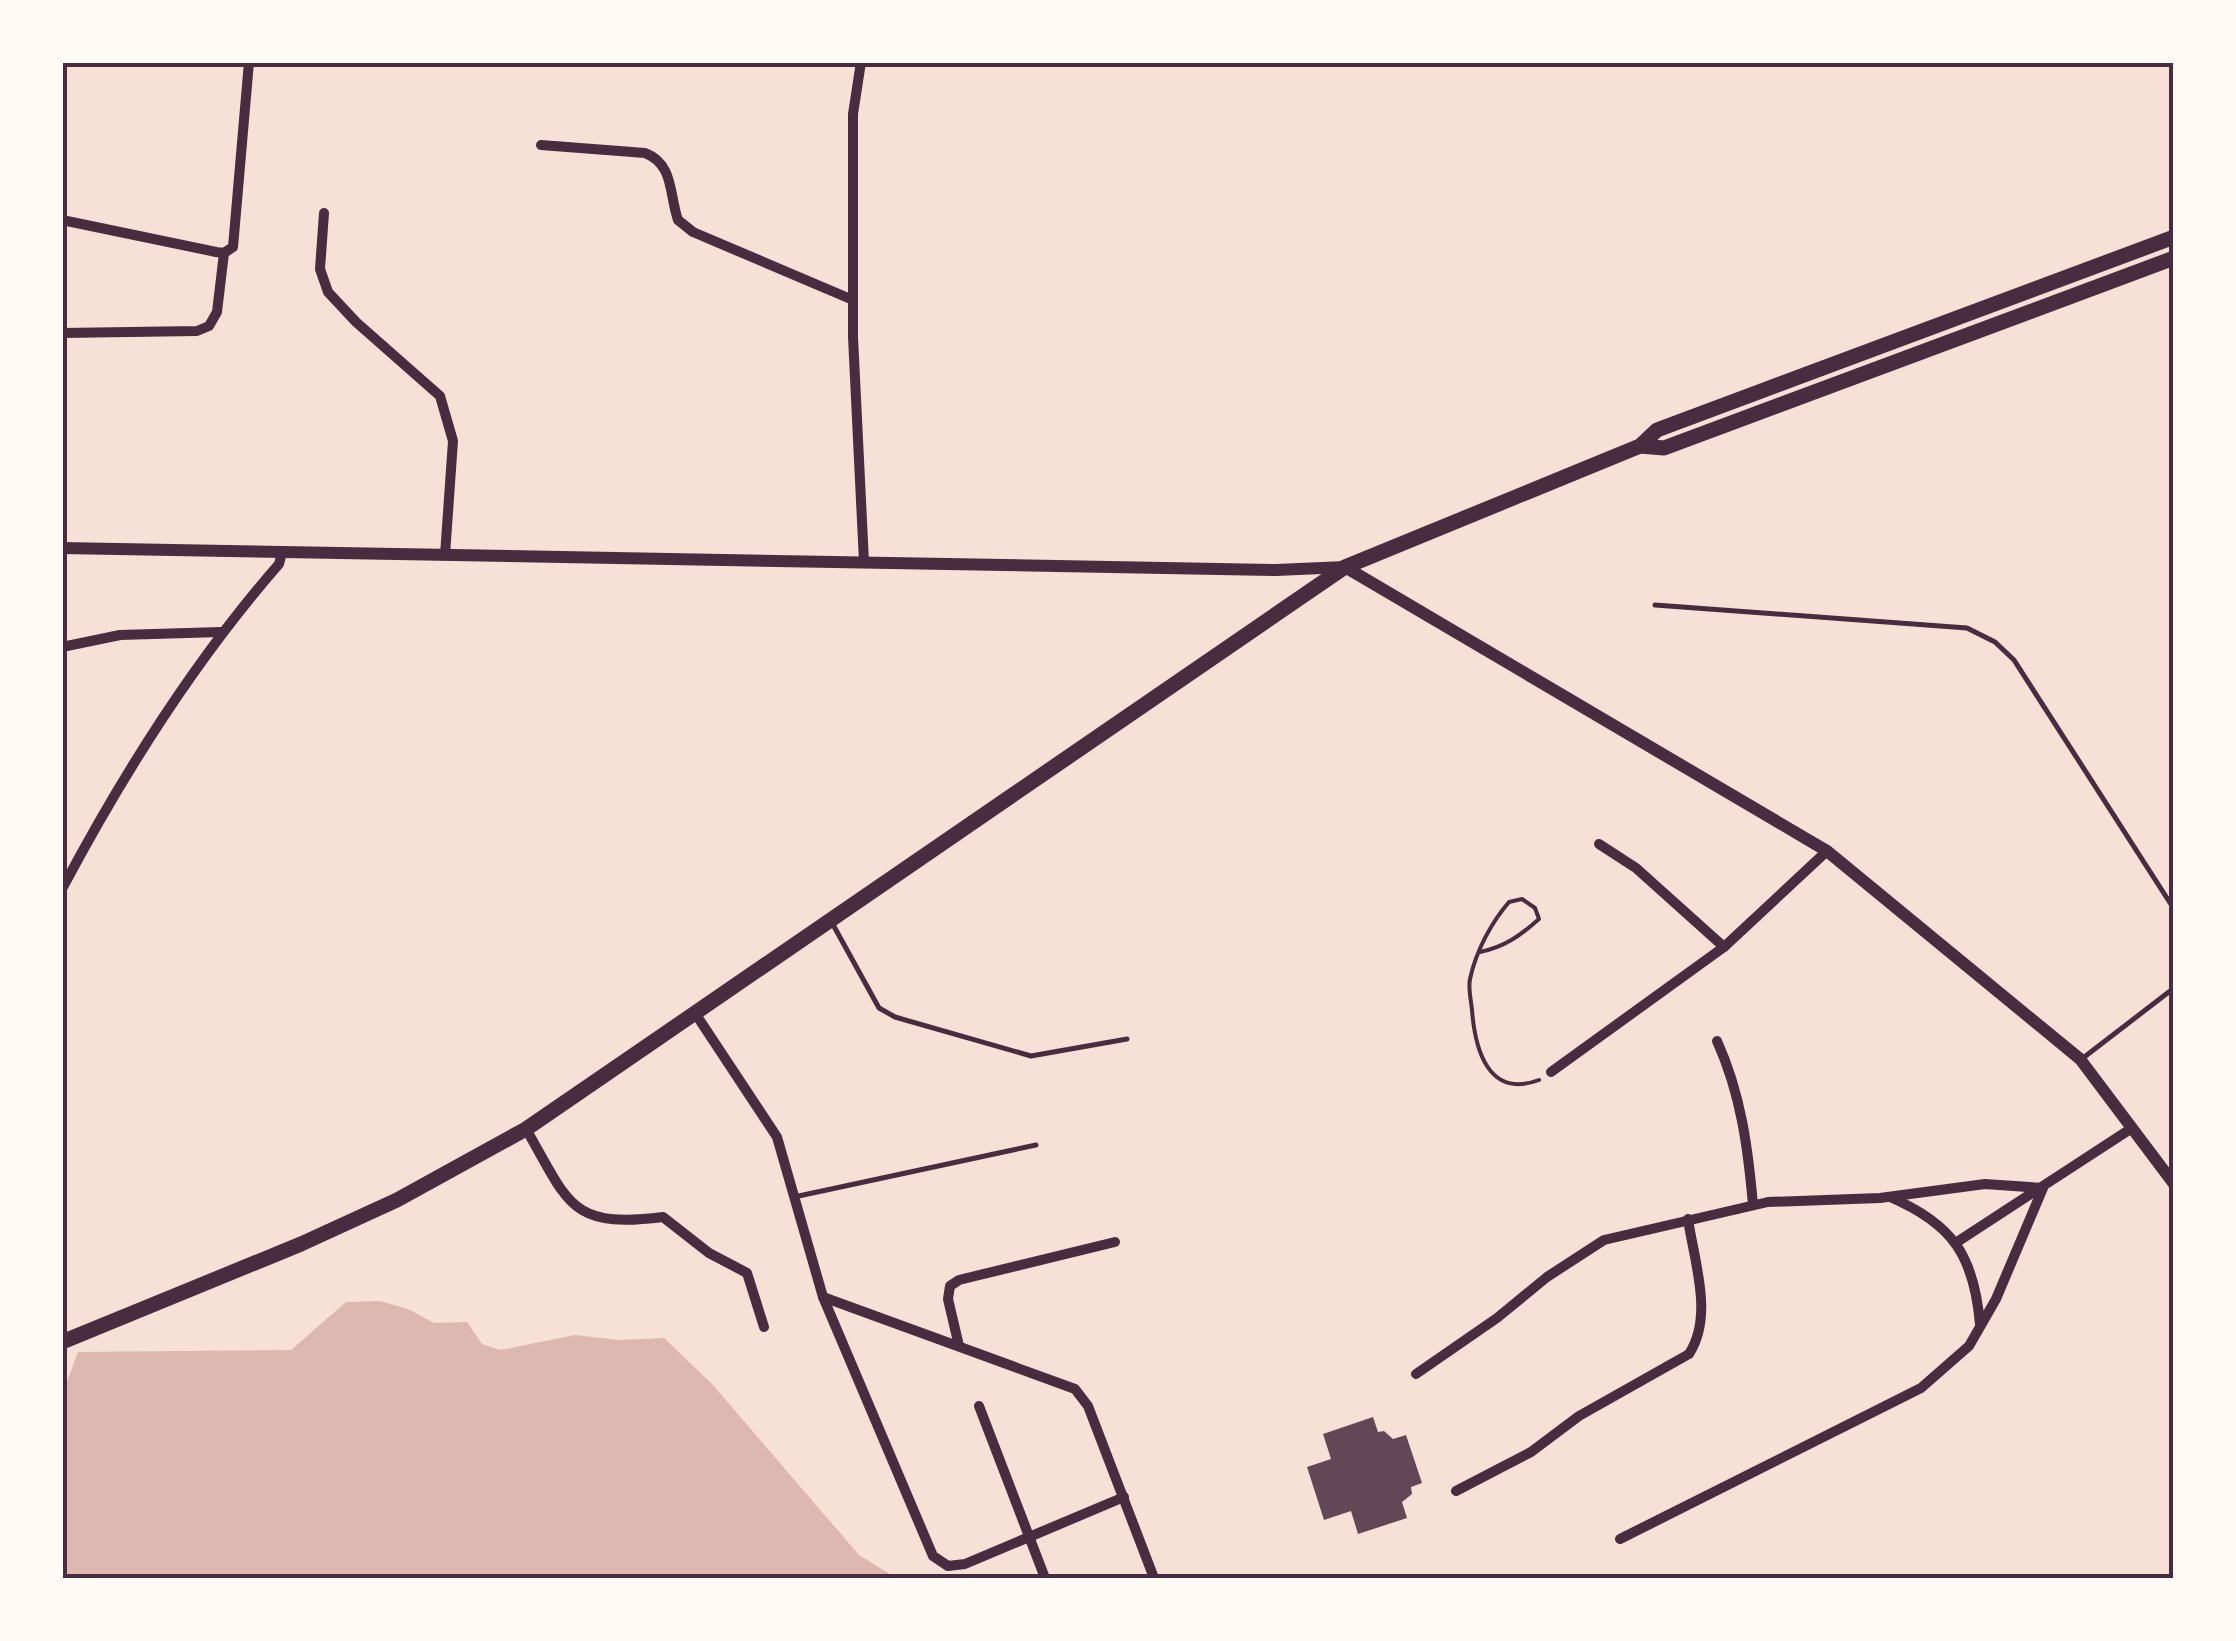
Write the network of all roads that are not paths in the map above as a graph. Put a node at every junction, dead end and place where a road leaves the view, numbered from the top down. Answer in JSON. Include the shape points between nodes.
{"nodes":[{"id":1,"x":249,"y":62,"type":"edge"},
{"id":2,"x":861,"y":62,"type":"edge"},
{"id":3,"x":541,"y":145,"type":"dead end"},
{"id":4,"x":324,"y":213,"type":"dead end"},
{"id":5,"x":62,"y":220,"type":"edge"},
{"id":6,"x":2174,"y":237,"type":"edge"},
{"id":7,"x":224,"y":252,"type":"junction"},
{"id":8,"x":2174,"y":258,"type":"edge"},
{"id":9,"x":853,"y":300,"type":"junction"},
{"id":10,"x":62,"y":333,"type":"edge"},
{"id":11,"x":1640,"y":446,"type":"junction"},
{"id":12,"x":62,"y":548,"type":"edge"},
{"id":13,"x":282,"y":552,"type":"junction"},
{"id":14,"x":446,"y":556,"type":"junction"},
{"id":15,"x":864,"y":562,"type":"junction"},
{"id":16,"x":1345,"y":567,"type":"junction"},
{"id":17,"x":1655,"y":605,"type":"dead end"},
{"id":18,"x":221,"y":632,"type":"junction"},
{"id":19,"x":62,"y":647,"type":"edge"},
{"id":20,"x":1599,"y":844,"type":"dead end"},
{"id":21,"x":1826,"y":851,"type":"junction"},
{"id":22,"x":62,"y":889,"type":"edge"},
{"id":23,"x":2174,"y":909,"type":"edge"},
{"id":24,"x":831,"y":920,"type":"junction"},
{"id":25,"x":1724,"y":947,"type":"junction"},
{"id":26,"x":2174,"y":988,"type":"edge"},
{"id":27,"x":695,"y":1013,"type":"junction"},
{"id":28,"x":1127,"y":1039,"type":"dead end"},
{"id":29,"x":1717,"y":1041,"type":"dead end"},
{"id":30,"x":2080,"y":1060,"type":"junction"},
{"id":31,"x":1551,"y":1072,"type":"road end"},
{"id":32,"x":2132,"y":1128,"type":"junction"},
{"id":33,"x":526,"y":1129,"type":"junction"},
{"id":34,"x":1036,"y":1144,"type":"dead end"},
{"id":35,"x":2174,"y":1184,"type":"edge"},
{"id":36,"x":2043,"y":1188,"type":"junction"},
{"id":37,"x":794,"y":1196,"type":"junction"},
{"id":38,"x":1889,"y":1196,"type":"junction"},
{"id":39,"x":1754,"y":1205,"type":"junction"},
{"id":40,"x":1688,"y":1219,"type":"junction"},
{"id":41,"x":1114,"y":1242,"type":"dead end"},
{"id":42,"x":1957,"y":1242,"type":"junction"},
{"id":43,"x":823,"y":1297,"type":"junction"},
{"id":44,"x":1980,"y":1326,"type":"junction"},
{"id":45,"x":764,"y":1327,"type":"dead end"},
{"id":46,"x":62,"y":1342,"type":"edge"},
{"id":47,"x":959,"y":1346,"type":"junction"},
{"id":48,"x":1416,"y":1374,"type":"dead end"},
{"id":49,"x":978,"y":1406,"type":"dead end"},
{"id":50,"x":1456,"y":1491,"type":"dead end"},
{"id":51,"x":1124,"y":1496,"type":"junction"},
{"id":52,"x":1030,"y":1536,"type":"junction"},
{"id":53,"x":1620,"y":1539,"type":"dead end"},
{"id":54,"x":1045,"y":1578,"type":"edge"},
{"id":55,"x":1154,"y":1578,"type":"edge"}],
"edges":[{"from":1,"to":7,"type":"street","via":[[233,247]]},
{"from":2,"to":9,"type":"street","via":[[852,114]]},
{"from":3,"to":9,"type":"street","via":[[659,158],[678,220],[693,232]]},
{"from":4,"to":14,"type":"street","via":[[320,269],[328,292],[440,396],[453,441]]},
{"from":5,"to":7,"type":"street"},
{"from":6,"to":11,"type":"main road","via":[[1657,430]]},
{"from":7,"to":10,"type":"street","via":[[210,326]]},
{"from":8,"to":11,"type":"main road","via":[[1664,448]]},
{"from":9,"to":15,"type":"street"},
{"from":11,"to":16,"type":"main road"},
{"from":12,"to":13,"type":"street"},
{"from":13,"to":14,"type":"street"},
{"from":13,"to":18,"type":"street"},
{"from":14,"to":15,"type":"street"},
{"from":15,"to":16,"type":"street"},
{"from":16,"to":21,"type":"street"},
{"from":16,"to":24,"type":"main road"},
{"from":17,"to":23,"type":"lane","via":[[1967,628],[1995,642],[2014,660]]},
{"from":18,"to":19,"type":"street","via":[[120,635]]},
{"from":18,"to":22,"type":"street"},
{"from":20,"to":25,"type":"street","via":[[1636,868]]},
{"from":21,"to":25,"type":"street"},
{"from":21,"to":30,"type":"street"},
{"from":24,"to":27,"type":"main road"},
{"from":24,"to":28,"type":"lane","via":[[879,1008],[895,1017],[1031,1056]]},
{"from":25,"to":31,"type":"street"},
{"from":26,"to":30,"type":"lane"},
{"from":27,"to":33,"type":"main road"},
{"from":27,"to":37,"type":"street","via":[[777,1137]]},
{"from":29,"to":39,"type":"street","via":[[1747,1136]]},
{"from":30,"to":32,"type":"street"},
{"from":32,"to":35,"type":"street"},
{"from":32,"to":36,"type":"street"},
{"from":33,"to":45,"type":"street","via":[[577,1209],[600,1220],[664,1217],[747,1273]]},
{"from":33,"to":46,"type":"main road","via":[[398,1200]]},
{"from":34,"to":37,"type":"lane"},
{"from":36,"to":38,"type":"street","via":[[1985,1184]]},
{"from":36,"to":42,"type":"street"},
{"from":36,"to":44,"type":"street"},
{"from":37,"to":43,"type":"street"},
{"from":38,"to":39,"type":"street"},
{"from":38,"to":42,"type":"street","via":[[1924,1211]]},
{"from":39,"to":40,"type":"street"},
{"from":40,"to":48,"type":"street","via":[[1604,1240]]},
{"from":40,"to":50,"type":"street","via":[[1702,1316],[1689,1354]]},
{"from":41,"to":47,"type":"street","via":[[958,1280],[948,1300]]},
{"from":42,"to":44,"type":"street","via":[[1973,1277]]},
{"from":43,"to":47,"type":"street"},
{"from":43,"to":52,"type":"street","via":[[934,1556],[948,1566],[965,1564]]},
{"from":44,"to":53,"type":"street","via":[[1922,1388]]},
{"from":47,"to":51,"type":"street","via":[[1075,1390],[1088,1406]]},
{"from":49,"to":52,"type":"street"},
{"from":51,"to":52,"type":"street"},
{"from":51,"to":55,"type":"street"},
{"from":52,"to":54,"type":"street"}]}
